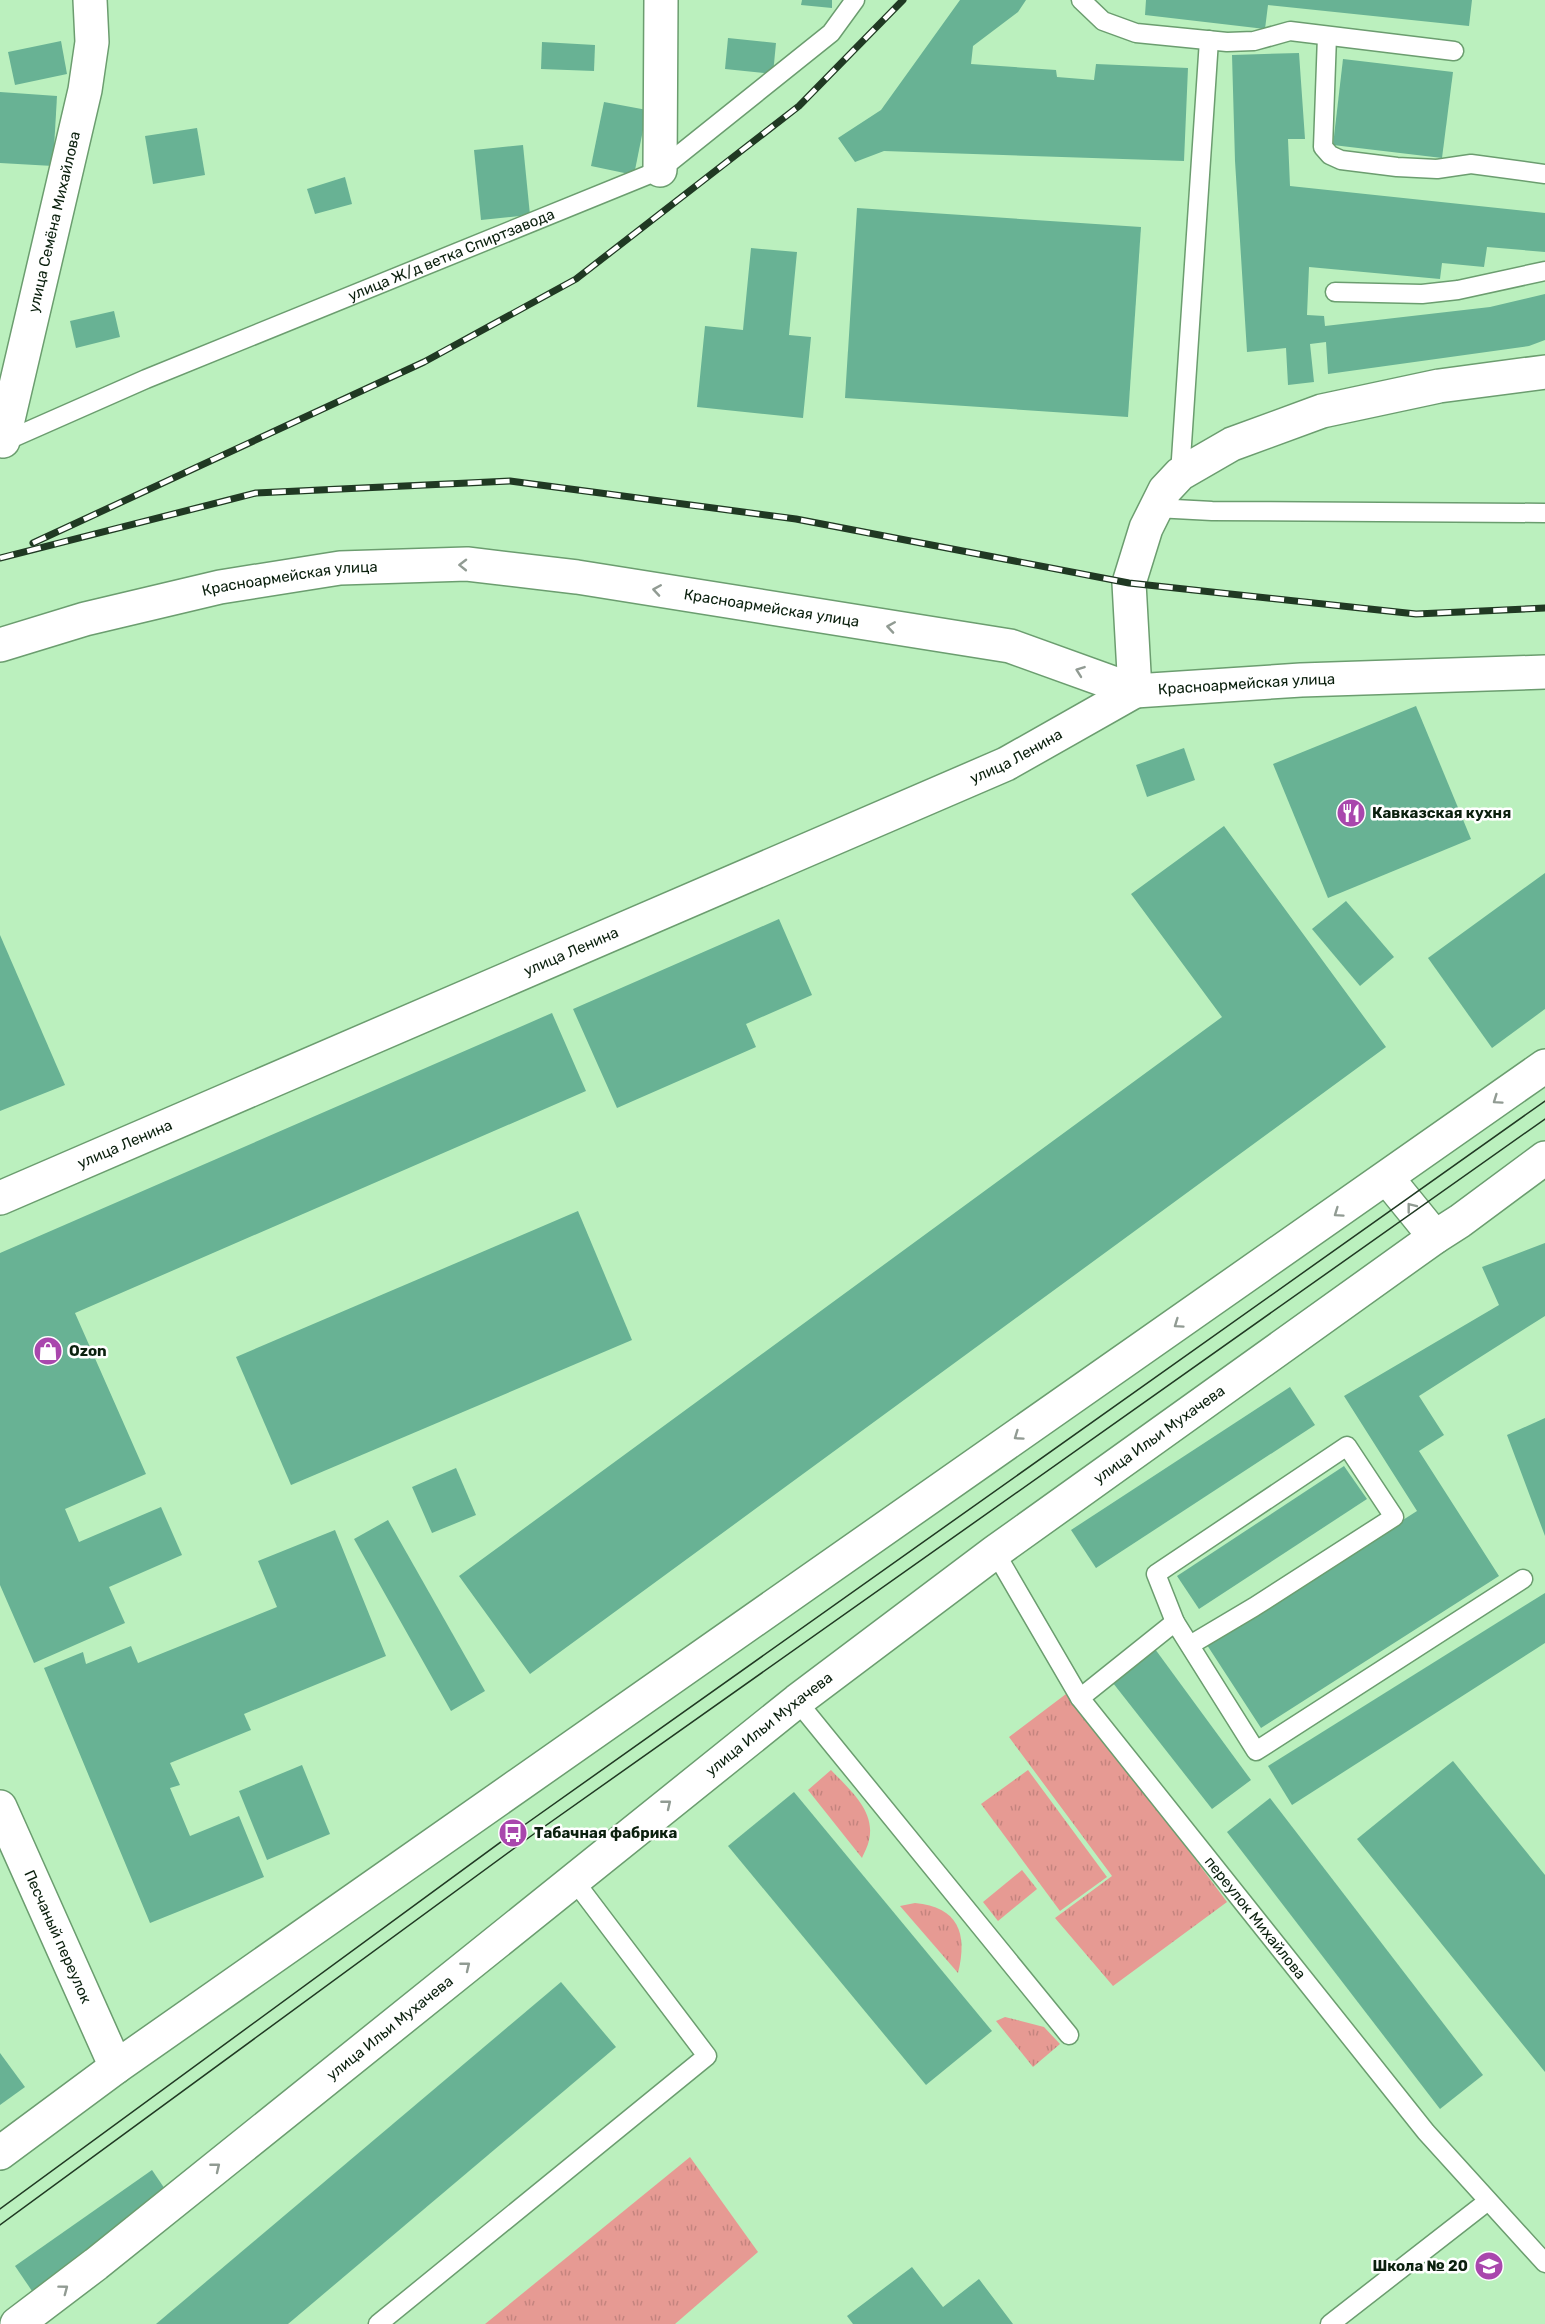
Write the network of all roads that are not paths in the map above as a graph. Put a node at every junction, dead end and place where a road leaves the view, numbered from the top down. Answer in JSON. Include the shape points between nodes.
{"nodes":[{"id":1,"x":90,"y":0,"type":"edge"},
{"id":2,"x":662,"y":0,"type":"edge"},
{"id":3,"x":855,"y":0,"type":"edge"},
{"id":4,"x":1081,"y":0,"type":"edge"},
{"id":5,"x":1327,"y":36,"type":"junction"},
{"id":6,"x":1209,"y":40,"type":"junction"},
{"id":7,"x":1454,"y":51,"type":"dead end"},
{"id":8,"x":660,"y":170,"type":"junction"},
{"id":9,"x":1545,"y":174,"type":"edge"},
{"id":10,"x":1545,"y":271,"type":"edge"},
{"id":11,"x":1335,"y":292,"type":"dead end"},
{"id":12,"x":1545,"y":372,"type":"edge"},
{"id":13,"x":2,"y":442,"type":"edge"},
{"id":14,"x":1180,"y":474,"type":"junction"},
{"id":15,"x":1156,"y":508,"type":"junction"},
{"id":16,"x":1545,"y":513,"type":"edge"},
{"id":17,"x":0,"y":645,"type":"edge"},
{"id":18,"x":1545,"y":672,"type":"edge"},
{"id":19,"x":1135,"y":691,"type":"junction"},
{"id":20,"x":1545,"y":1066,"type":"edge"},
{"id":21,"x":1545,"y":1158,"type":"edge"},
{"id":22,"x":1387,"y":1178,"type":"junction"},
{"id":23,"x":0,"y":1198,"type":"edge"},
{"id":24,"x":1435,"y":1237,"type":"junction"},
{"id":25,"x":995,"y":1552,"type":"junction"},
{"id":26,"x":1523,"y":1579,"type":"dead end"},
{"id":27,"x":1175,"y":1622,"type":"junction"},
{"id":28,"x":1190,"y":1645,"type":"junction"},
{"id":29,"x":1080,"y":1698,"type":"junction"},
{"id":30,"x":797,"y":1701,"type":"junction"},
{"id":31,"x":0,"y":1807,"type":"edge"},
{"id":32,"x":573,"y":1880,"type":"junction"},
{"id":33,"x":1069,"y":2035,"type":"dead end"},
{"id":34,"x":116,"y":2067,"type":"junction"},
{"id":35,"x":0,"y":2153,"type":"edge"},
{"id":36,"x":1488,"y":2200,"type":"junction"},
{"id":37,"x":1545,"y":2263,"type":"edge"},
{"id":38,"x":17,"y":2324,"type":"edge"},
{"id":39,"x":378,"y":2324,"type":"edge"},
{"id":40,"x":1330,"y":2324,"type":"edge"}],
"edges":[{"from":1,"to":13,"type":"main road","name":"улица Семёна Михайлова","via":[[92,42],[86,90]]},
{"from":2,"to":8,"type":"main road"},
{"from":3,"to":8,"type":"lane","name":"улица Ж/д ветка Спиртзавода","via":[[831,33]]},
{"from":4,"to":6,"type":"lane","via":[[1103,21],[1136,33]]},
{"from":5,"to":6,"type":"lane","via":[[1290,31],[1254,41]]},
{"from":5,"to":7,"type":"lane"},
{"from":5,"to":9,"type":"lane","via":[[1323,147],[1330,155],[1397,167],[1437,169],[1471,164]]},
{"from":6,"to":14,"type":"lane"},
{"from":8,"to":13,"type":"lane","name":"улица Ж/д ветка Спиртзавода","via":[[146,379]]},
{"from":10,"to":11,"type":"lane","via":[[1422,294]]},
{"from":12,"to":14,"type":"main road","via":[[1438,386],[1322,411],[1232,444]]},
{"from":14,"to":15,"type":"main road","via":[[1165,489]]},
{"from":15,"to":16,"type":"lane","via":[[1212,512]]},
{"from":15,"to":19,"type":"main road","via":[[1129,582]]},
{"from":19,"to":17,"type":"main road","name":"Красноармейская улица","one_way":true,"via":[[1010,646],[577,577],[467,564],[340,568],[220,587],[85,619]]},
{"from":18,"to":19,"type":"main road","name":"Красноармейская улица","via":[[1300,680]]},
{"from":19,"to":23,"type":"main road","name":"улица Ленина","via":[[1006,764]]},
{"from":20,"to":22,"type":"main road","one_way":true},
{"from":21,"to":24,"type":"main road","name":"улица Ильи Мухачева"},
{"from":24,"to":22,"type":"main road","one_way":true},
{"from":22,"to":34,"type":"main road","one_way":true},
{"from":24,"to":25,"type":"main road","name":"улица Ильи Мухачева"},
{"from":25,"to":29,"type":"lane","name":"переулок Михайлова"},
{"from":25,"to":30,"type":"main road","name":"улица Ильи Мухачева"},
{"from":26,"to":28,"type":"lane","via":[[1256,1751]]},
{"from":27,"to":28,"type":"lane"},
{"from":27,"to":28,"type":"lane","via":[[1156,1574],[1347,1446],[1394,1517]]},
{"from":27,"to":29,"type":"lane"},
{"from":29,"to":36,"type":"lane","name":"переулок Михайлова","via":[[1426,2132]]},
{"from":32,"to":30,"type":"main road","name":"улица Ильи Мухачева","one_way":true},
{"from":30,"to":33,"type":"lane"},
{"from":31,"to":34,"type":"main road","name":"Песчаный переулок"},
{"from":38,"to":32,"type":"main road","name":"улица Ильи Мухачева","one_way":true},
{"from":32,"to":39,"type":"lane","via":[[707,2056]]},
{"from":34,"to":35,"type":"main road"},
{"from":36,"to":37,"type":"lane","name":"переулок Михайлова"},
{"from":36,"to":40,"type":"lane"}]}
